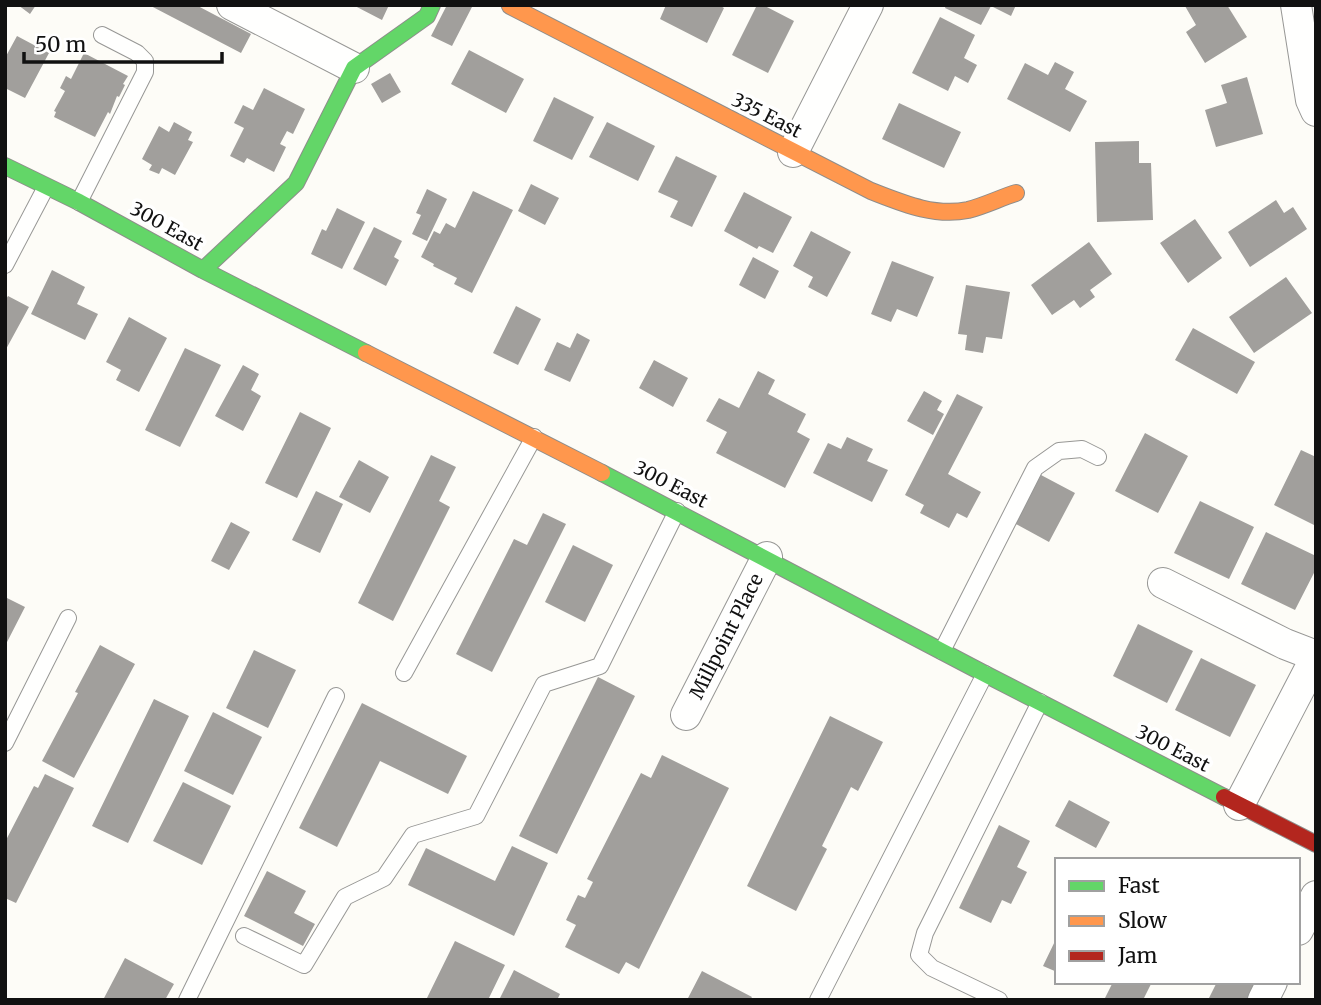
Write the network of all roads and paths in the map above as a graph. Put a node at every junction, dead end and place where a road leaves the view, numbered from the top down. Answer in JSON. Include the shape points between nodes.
{"nodes":[{"id":1,"x":232,"y":5,"type":"edge"},
{"id":2,"x":432,"y":5,"type":"edge"},
{"id":3,"x":868,"y":5,"type":"edge"},
{"id":4,"x":1296,"y":5,"type":"edge"},
{"id":5,"x":510,"y":6,"type":"edge"},
{"id":6,"x":102,"y":34,"type":"dead end"},
{"id":7,"x":354,"y":68,"type":"junction"},
{"id":8,"x":1316,"y":111,"type":"edge"},
{"id":9,"x":793,"y":152,"type":"junction"},
{"id":10,"x":5,"y":166,"type":"edge"},
{"id":11,"x":47,"y":186,"type":"junction"},
{"id":12,"x":1016,"y":193,"type":"dead end"},
{"id":13,"x":79,"y":202,"type":"junction"},
{"id":14,"x":5,"y":265,"type":"edge"},
{"id":15,"x":203,"y":270,"type":"junction"},
{"id":16,"x":534,"y":437,"type":"junction"},
{"id":17,"x":1098,"y":457,"type":"dead end"},
{"id":18,"x":677,"y":511,"type":"junction"},
{"id":19,"x":767,"y":557,"type":"junction"},
{"id":20,"x":1163,"y":583,"type":"dead end"},
{"id":21,"x":68,"y":618,"type":"dead end"},
{"id":22,"x":942,"y":651,"type":"junction"},
{"id":23,"x":1316,"y":656,"type":"edge"},
{"id":24,"x":404,"y":673,"type":"dead end"},
{"id":25,"x":985,"y":674,"type":"junction"},
{"id":26,"x":336,"y":696,"type":"dead end"},
{"id":27,"x":1040,"y":702,"type":"junction"},
{"id":28,"x":686,"y":715,"type":"dead end"},
{"id":29,"x":5,"y":743,"type":"edge"},
{"id":30,"x":1239,"y":805,"type":"junction"},
{"id":31,"x":1316,"y":844,"type":"edge"},
{"id":32,"x":1316,"y":896,"type":"edge"},
{"id":33,"x":1300,"y":926,"type":"edge"},
{"id":34,"x":244,"y":936,"type":"dead end"},
{"id":35,"x":1271,"y":984,"type":"edge"},
{"id":36,"x":187,"y":1000,"type":"edge"},
{"id":37,"x":818,"y":1000,"type":"edge"},
{"id":38,"x":999,"y":1000,"type":"edge"},
{"id":39,"x":1263,"y":1000,"type":"edge"}],
"edges":[{"from":1,"to":7,"type":"street"},
{"from":2,"to":7,"type":"street","via":[[426,16]]},
{"from":3,"to":9,"type":"street"},
{"from":4,"to":8,"type":"street"},
{"from":5,"to":9,"type":"street","name":"335 East"},
{"from":6,"to":13,"type":"lane","via":[[137,53],[145,61],[145,72]]},
{"from":7,"to":15,"type":"street","via":[[296,183]]},
{"from":9,"to":12,"type":"street","name":"335 East","via":[[915,208],[967,210]]},
{"from":10,"to":11,"type":"street","name":"300 East"},
{"from":11,"to":13,"type":"street","name":"300 East"},
{"from":11,"to":14,"type":"lane"},
{"from":13,"to":15,"type":"street","name":"300 East"},
{"from":15,"to":16,"type":"street","name":"300 East"},
{"from":16,"to":18,"type":"street","name":"300 East"},
{"from":16,"to":24,"type":"lane"},
{"from":17,"to":22,"type":"lane","via":[[1082,450],[1059,451],[1035,468]]},
{"from":18,"to":19,"type":"street","name":"300 East"},
{"from":18,"to":34,"type":"lane","via":[[600,666],[544,684],[476,816],[414,835],[384,878],[345,897],[304,965]]},
{"from":19,"to":22,"type":"street","name":"300 East"},
{"from":19,"to":28,"type":"street","name":"Millpoint Place"},
{"from":20,"to":23,"type":"street"},
{"from":21,"to":29,"type":"lane"},
{"from":22,"to":25,"type":"street","name":"300 East"},
{"from":23,"to":30,"type":"street"},
{"from":25,"to":27,"type":"street","name":"300 East"},
{"from":25,"to":37,"type":"lane"},
{"from":26,"to":36,"type":"lane"},
{"from":27,"to":30,"type":"street","name":"300 East"},
{"from":27,"to":38,"type":"lane","via":[[925,933],[919,955],[932,968]]},
{"from":30,"to":31,"type":"street","name":"300 East"},
{"from":32,"to":33,"type":"street"},
{"from":35,"to":39,"type":"street"}]}
